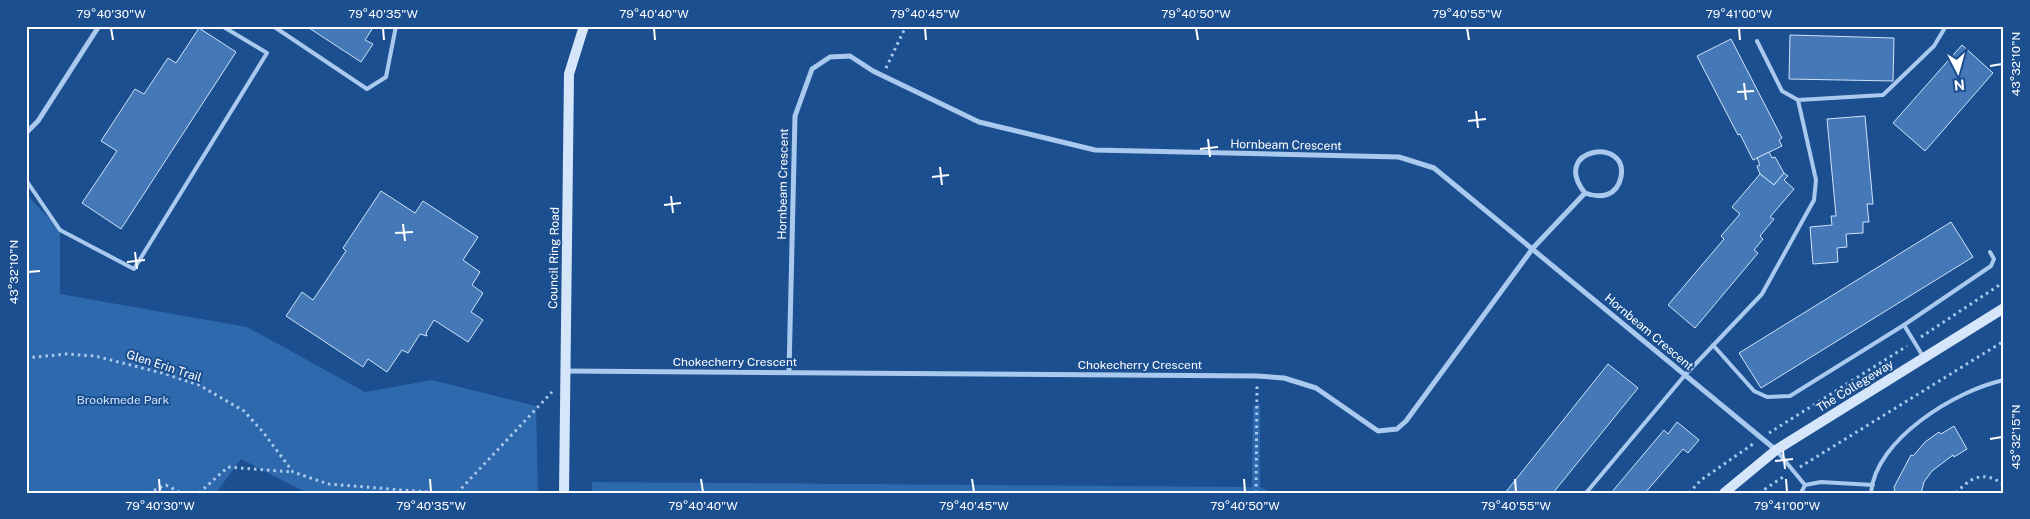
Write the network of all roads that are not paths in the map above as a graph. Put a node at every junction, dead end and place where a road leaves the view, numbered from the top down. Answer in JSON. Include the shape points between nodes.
{"nodes":[{"id":1,"x":99,"y":26,"type":"edge"},
{"id":2,"x":222,"y":26,"type":"edge"},
{"id":3,"x":273,"y":26,"type":"edge"},
{"id":4,"x":396,"y":26,"type":"edge"},
{"id":5,"x":584,"y":26,"type":"edge"},
{"id":6,"x":1946,"y":26,"type":"edge"},
{"id":7,"x":1757,"y":41,"type":"dead end"},
{"id":8,"x":1798,"y":100,"type":"junction"},
{"id":9,"x":26,"y":133,"type":"edge"},
{"id":10,"x":26,"y":180,"type":"edge"},
{"id":11,"x":1585,"y":193,"type":"junction"},
{"id":12,"x":1533,"y":248,"type":"junction"},
{"id":13,"x":1990,"y":252,"type":"dead end"},
{"id":14,"x":2004,"y":308,"type":"edge"},
{"id":15,"x":1904,"y":326,"type":"junction"},
{"id":16,"x":1713,"y":345,"type":"junction"},
{"id":17,"x":1924,"y":358,"type":"junction"},
{"id":18,"x":565,"y":371,"type":"junction"},
{"id":19,"x":788,"y":372,"type":"junction"},
{"id":20,"x":1685,"y":374,"type":"junction"},
{"id":21,"x":2004,"y":380,"type":"edge"},
{"id":22,"x":1776,"y":450,"type":"junction"},
{"id":23,"x":1805,"y":485,"type":"junction"},
{"id":24,"x":1873,"y":485,"type":"junction"},
{"id":25,"x":564,"y":493,"type":"edge"},
{"id":26,"x":1586,"y":493,"type":"edge"},
{"id":27,"x":1724,"y":493,"type":"edge"},
{"id":28,"x":1801,"y":493,"type":"edge"},
{"id":29,"x":1871,"y":493,"type":"edge"}],
"edges":[{"from":1,"to":9,"type":"street","via":[[38,121]]},
{"from":2,"to":10,"type":"lane","via":[[267,53],[134,269],[60,230]]},
{"from":3,"to":4,"type":"lane","via":[[367,89],[386,77]]},
{"from":5,"to":18,"type":"street","name":"Council Ring Road","via":[[569,74]]},
{"from":6,"to":8,"type":"lane","via":[[1934,46],[1883,95]]},
{"from":7,"to":8,"type":"lane","via":[[1782,91]]},
{"from":8,"to":16,"type":"lane","via":[[1816,180],[1814,200],[1762,294]]},
{"from":11,"to":11,"type":"street","via":[[1577,183],[1576,170],[1582,158],[1593,151],[1606,152],[1617,159],[1622,172],[1620,185],[1610,194],[1598,197]]},
{"from":11,"to":12,"type":"street","name":"Chokecherry Crescent"},
{"from":12,"to":19,"type":"street","name":"Chokecherry Crescent","via":[[1397,429],[1378,431],[1316,388],[1284,378]]},
{"from":12,"to":19,"type":"street","name":"Hornbeam Crescent","via":[[1434,168],[1399,156],[1094,150],[978,122],[850,56],[830,58],[812,69],[795,116]]},
{"from":12,"to":20,"type":"street","name":"Hornbeam Crescent"},
{"from":13,"to":15,"type":"lane","via":[[1994,259],[1991,266]]},
{"from":14,"to":17,"type":"street","name":"The Collegeway"},
{"from":15,"to":16,"type":"lane","via":[[1790,396],[1780,398],[1754,391]]},
{"from":15,"to":17,"type":"lane"},
{"from":16,"to":20,"type":"lane"},
{"from":17,"to":22,"type":"street","name":"The Collegeway"},
{"from":18,"to":19,"type":"street","name":"Chokecherry Crescent"},
{"from":18,"to":25,"type":"street","name":"Council Ring Road"},
{"from":20,"to":22,"type":"street","name":"Hornbeam Crescent"},
{"from":20,"to":26,"type":"lane"},
{"from":21,"to":24,"type":"lane","via":[[1990,383],[1940,407],[1903,435],[1888,454]]},
{"from":22,"to":23,"type":"lane"},
{"from":22,"to":27,"type":"street","name":"The Collegeway"},
{"from":23,"to":24,"type":"lane","via":[[1821,482]]},
{"from":23,"to":28,"type":"lane"},
{"from":24,"to":29,"type":"lane"}]}
